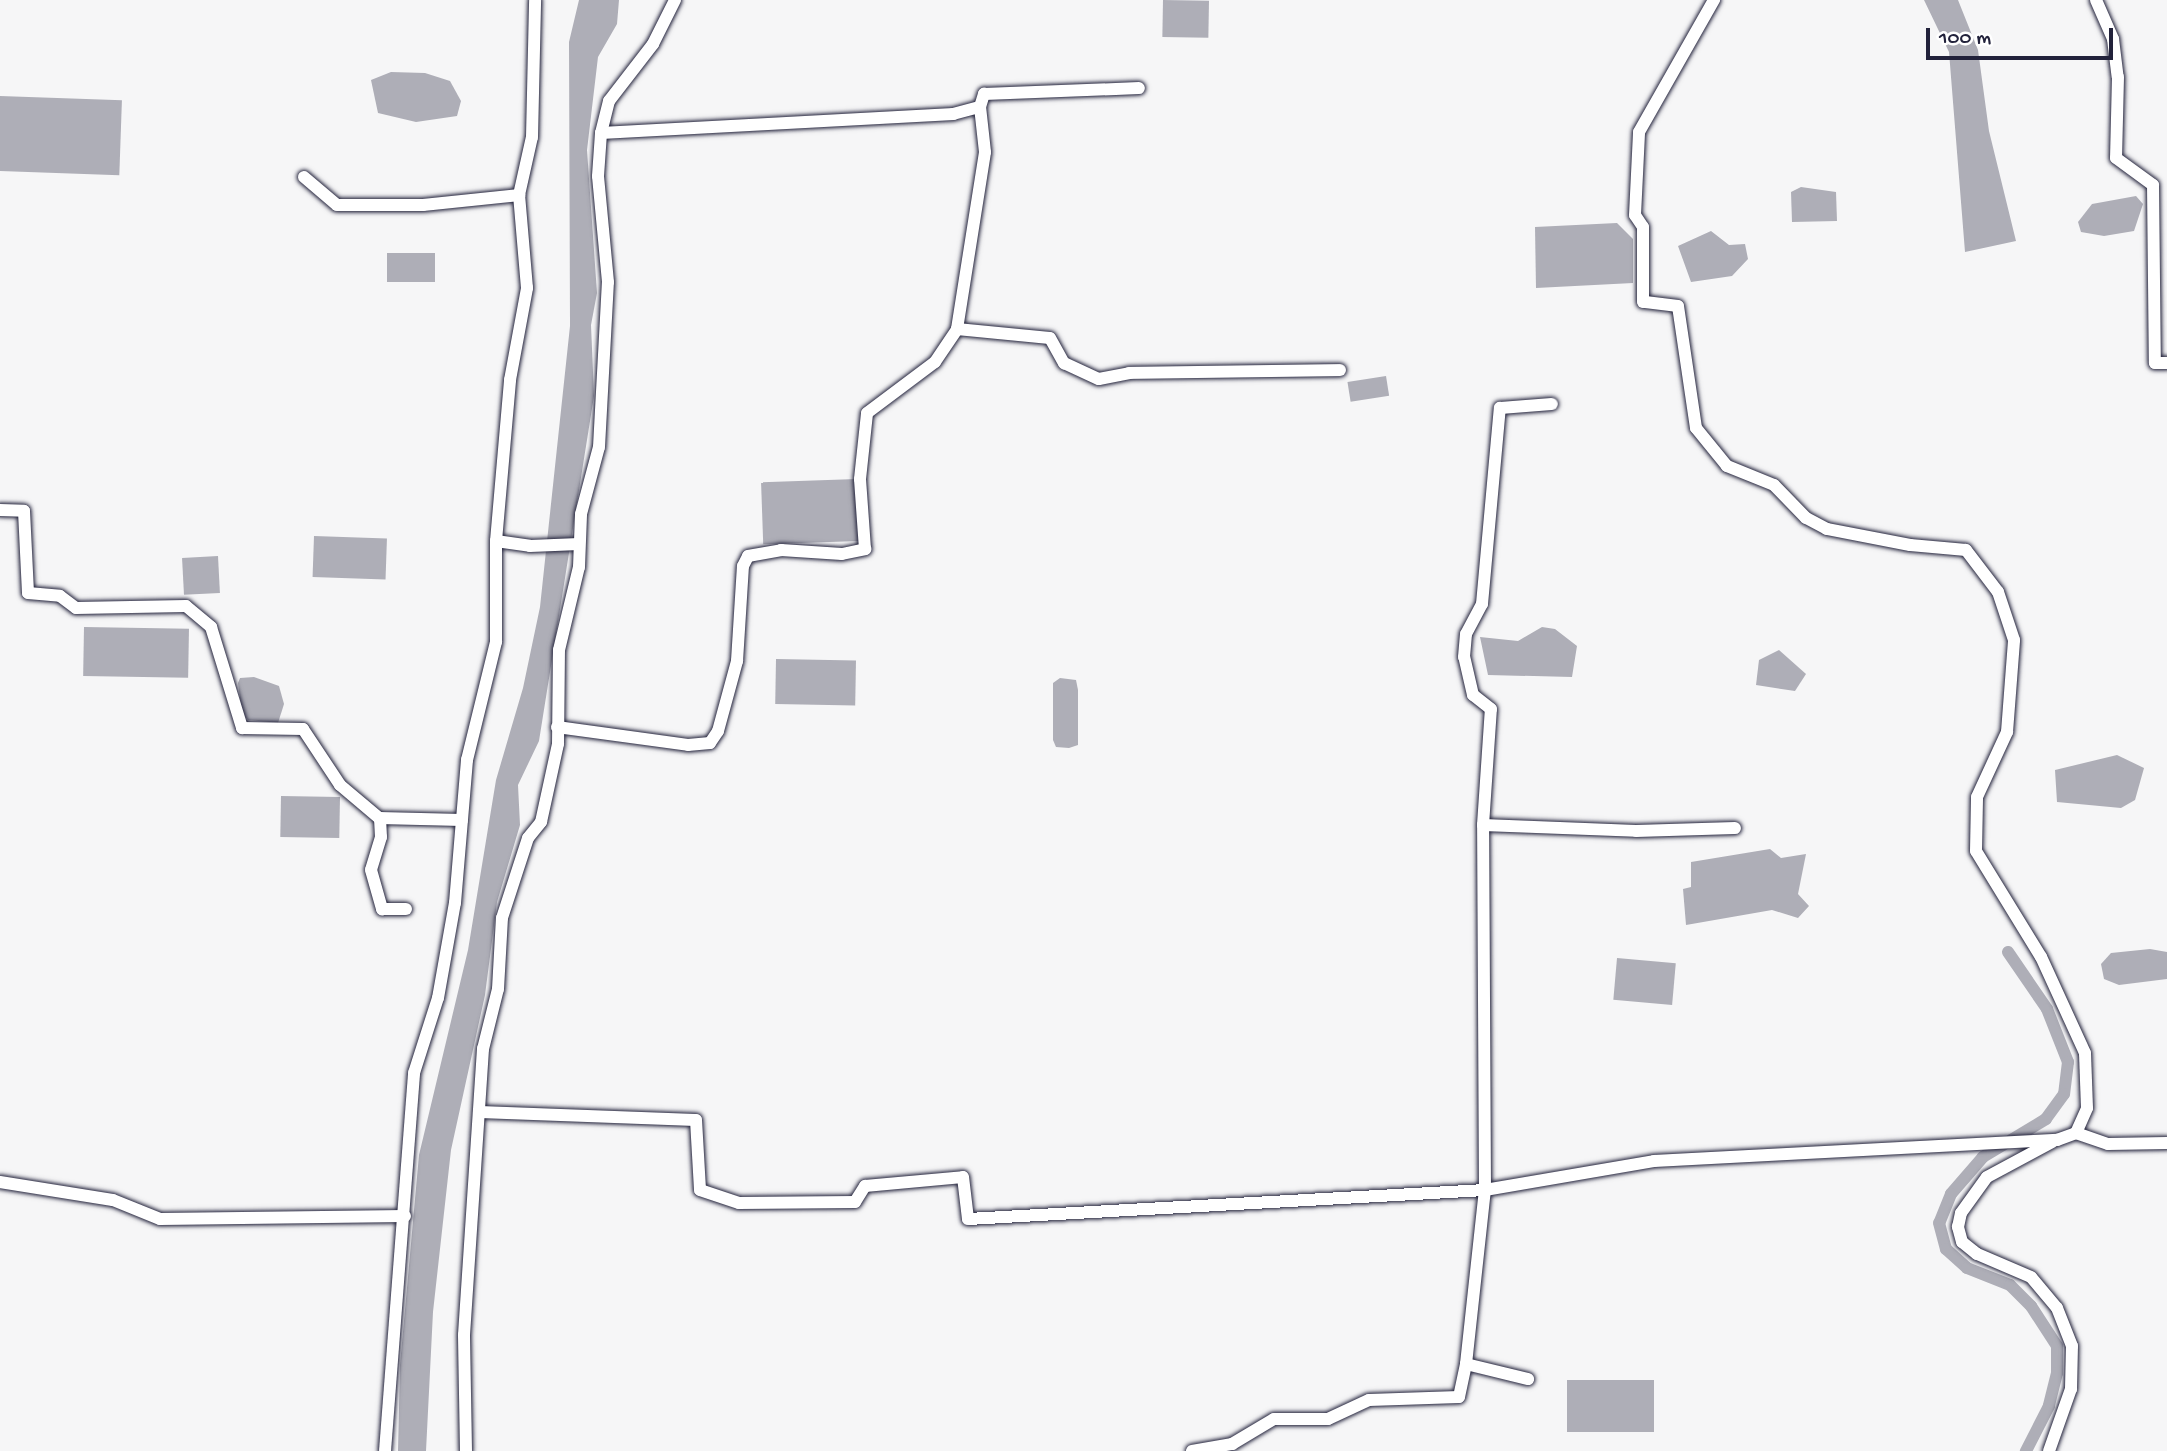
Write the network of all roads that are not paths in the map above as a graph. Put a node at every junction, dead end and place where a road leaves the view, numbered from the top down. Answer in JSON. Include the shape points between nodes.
{"nodes":[{"id":1,"x":536,"y":0,"type":"edge"},
{"id":2,"x":675,"y":0,"type":"edge"},
{"id":3,"x":1714,"y":0,"type":"edge"},
{"id":4,"x":2096,"y":0,"type":"edge"},
{"id":5,"x":1139,"y":88,"type":"dead end"},
{"id":6,"x":980,"y":107,"type":"junction"},
{"id":7,"x":601,"y":133,"type":"junction"},
{"id":8,"x":304,"y":177,"type":"dead end"},
{"id":9,"x":519,"y":195,"type":"junction"},
{"id":10,"x":957,"y":329,"type":"junction"},
{"id":11,"x":2167,"y":363,"type":"edge"},
{"id":12,"x":1340,"y":370,"type":"dead end"},
{"id":13,"x":1552,"y":404,"type":"dead end"},
{"id":14,"x":0,"y":510,"type":"edge"},
{"id":15,"x":496,"y":541,"type":"junction"},
{"id":16,"x":577,"y":544,"type":"junction"},
{"id":17,"x":557,"y":727,"type":"junction"},
{"id":18,"x":379,"y":818,"type":"junction"},
{"id":19,"x":463,"y":820,"type":"junction"},
{"id":20,"x":1483,"y":825,"type":"junction"},
{"id":21,"x":1735,"y":828,"type":"dead end"},
{"id":22,"x":406,"y":909,"type":"dead end"},
{"id":23,"x":479,"y":1112,"type":"junction"},
{"id":24,"x":2076,"y":1133,"type":"junction"},
{"id":25,"x":2057,"y":1140,"type":"junction"},
{"id":26,"x":2167,"y":1143,"type":"edge"},
{"id":27,"x":0,"y":1182,"type":"edge"},
{"id":28,"x":1485,"y":1190,"type":"junction"},
{"id":29,"x":405,"y":1216,"type":"junction"},
{"id":30,"x":1466,"y":1364,"type":"junction"},
{"id":31,"x":1528,"y":1378,"type":"dead end"},
{"id":32,"x":385,"y":1451,"type":"edge"},
{"id":33,"x":466,"y":1451,"type":"edge"},
{"id":34,"x":1192,"y":1451,"type":"edge"},
{"id":35,"x":2049,"y":1451,"type":"edge"}],
"edges":[{"from":1,"to":9,"type":"street","via":[[532,137]]},
{"from":2,"to":7,"type":"street","via":[[653,44],[609,101]]},
{"from":3,"to":24,"type":"street","via":[[1639,132],[1635,215],[1643,228],[1643,302],[1678,306],[1696,428],[1727,466],[1774,485],[1806,518],[1828,528],[1910,545],[1966,550],[1998,592],[2014,640],[2007,732],[1977,797],[1976,851],[2041,957],[2085,1052],[2087,1108]]},
{"from":4,"to":11,"type":"street","via":[[2113,39],[2118,77],[2116,158],[2153,185],[2155,363]]},
{"from":5,"to":6,"type":"street","via":[[984,94]]},
{"from":6,"to":7,"type":"street","via":[[953,114]]},
{"from":6,"to":10,"type":"street","via":[[985,152]]},
{"from":7,"to":16,"type":"street","via":[[598,176],[608,282],[599,447]]},
{"from":8,"to":9,"type":"street","via":[[337,205],[423,205]]},
{"from":9,"to":15,"type":"street","via":[[527,288],[510,380]]},
{"from":10,"to":12,"type":"street","via":[[1050,338],[1064,363],[1099,379],[1129,373]]},
{"from":10,"to":17,"type":"street","via":[[935,362],[867,413],[860,479],[865,549],[842,554],[781,550],[748,556],[743,566],[737,661],[718,731],[710,743],[688,745]]},
{"from":13,"to":20,"type":"street","via":[[1500,408],[1482,604],[1466,634],[1464,657],[1473,695],[1491,709]]},
{"from":14,"to":18,"type":"street","via":[[24,511],[28,593],[60,596],[76,608],[186,606],[211,627],[242,728],[303,729],[340,785]]},
{"from":15,"to":16,"type":"street"},
{"from":15,"to":19,"type":"street","via":[[496,642],[467,760]]},
{"from":16,"to":17,"type":"street","via":[[579,568],[559,650]]},
{"from":17,"to":23,"type":"street","via":[[541,822],[528,838],[502,918],[504,947],[483,1049]]},
{"from":18,"to":19,"type":"street"},
{"from":18,"to":22,"type":"street","via":[[381,838],[371,870],[382,909]]},
{"from":19,"to":29,"type":"street","via":[[455,903],[438,999],[415,1073]]},
{"from":20,"to":21,"type":"street","via":[[1636,831]]},
{"from":20,"to":28,"type":"street"},
{"from":23,"to":28,"type":"street","via":[[696,1120],[700,1190],[739,1203],[855,1202],[865,1186],[963,1177],[968,1219]]},
{"from":23,"to":33,"type":"street","via":[[464,1335]]},
{"from":24,"to":25,"type":"street"},
{"from":24,"to":26,"type":"street","via":[[2108,1144]]},
{"from":25,"to":28,"type":"street","via":[[1654,1161]]},
{"from":25,"to":35,"type":"street","via":[[1987,1177],[1961,1213],[1958,1227],[1962,1242],[2031,1277],[2057,1308],[2072,1346],[2071,1390]]},
{"from":27,"to":29,"type":"street","via":[[113,1200],[160,1219]]},
{"from":28,"to":30,"type":"street"},
{"from":29,"to":32,"type":"street"},
{"from":30,"to":31,"type":"street"},
{"from":30,"to":34,"type":"street","via":[[1459,1397],[1370,1400],[1328,1419],[1274,1419],[1232,1444]]}]}
